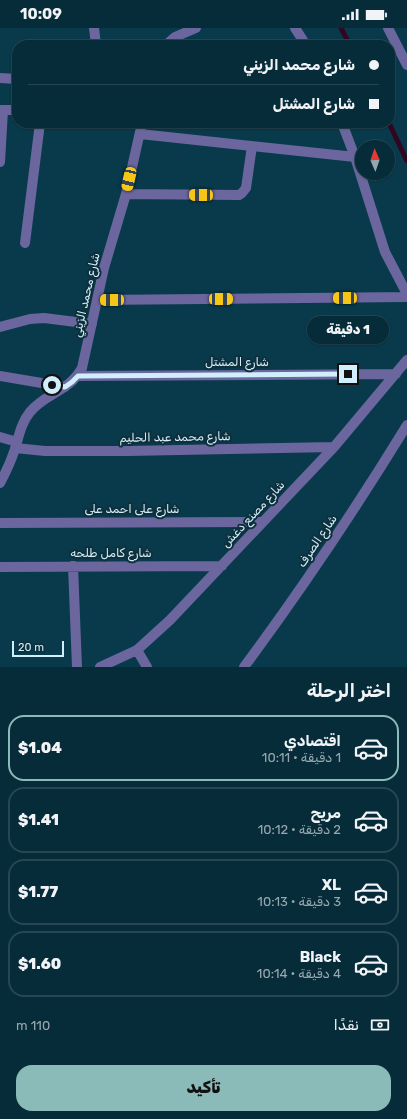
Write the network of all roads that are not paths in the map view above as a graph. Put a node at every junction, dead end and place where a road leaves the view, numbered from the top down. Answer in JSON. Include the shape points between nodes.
{"nodes":[{"id":1,"x":94,"y":28,"type":"edge"},
{"id":2,"x":196,"y":28,"type":"edge"},
{"id":3,"x":295,"y":28,"type":"edge"},
{"id":4,"x":388,"y":28,"type":"edge"},
{"id":5,"x":95,"y":40,"type":"edge"},
{"id":6,"x":178,"y":40,"type":"edge"},
{"id":7,"x":303,"y":40,"type":"edge"},
{"id":8,"x":394,"y":40,"type":"edge"},
{"id":9,"x":395,"y":42,"type":"edge"},
{"id":10,"x":407,"y":65,"type":"edge"},
{"id":11,"x":0,"y":78,"type":"edge"},
{"id":12,"x":12,"y":79,"type":"edge"},
{"id":13,"x":1,"y":110,"type":"edge"},
{"id":14,"x":12,"y":110,"type":"edge"},
{"id":15,"x":39,"y":128,"type":"edge"},
{"id":16,"x":141,"y":128,"type":"edge"},
{"id":17,"x":344,"y":128,"type":"edge"},
{"id":18,"x":140,"y":134,"type":"junction"},
{"id":19,"x":252,"y":146,"type":"junction"},
{"id":20,"x":355,"y":157,"type":"joint"},
{"id":21,"x":0,"y":162,"type":"edge"},
{"id":22,"x":362,"y":180,"type":"edge"},
{"id":23,"x":126,"y":194,"type":"junction"},
{"id":24,"x":26,"y":243,"type":"dead end"},
{"id":25,"x":407,"y":296,"type":"edge"},
{"id":26,"x":97,"y":300,"type":"junction"},
{"id":27,"x":92,"y":324,"type":"junction"},
{"id":28,"x":0,"y":327,"type":"edge"},
{"id":29,"x":407,"y":360,"type":"edge"},
{"id":30,"x":396,"y":374,"type":"junction"},
{"id":31,"x":0,"y":376,"type":"edge"},
{"id":32,"x":78,"y":376,"type":"junction"},
{"id":33,"x":65,"y":387,"type":"junction"},
{"id":34,"x":407,"y":425,"type":"edge"},
{"id":35,"x":0,"y":437,"type":"edge"},
{"id":36,"x":16,"y":445,"type":"junction"},
{"id":37,"x":334,"y":447,"type":"junction"},
{"id":38,"x":0,"y":483,"type":"edge"},
{"id":39,"x":0,"y":522,"type":"edge"},
{"id":40,"x":263,"y":522,"type":"junction"},
{"id":41,"x":73,"y":566,"type":"junction"},
{"id":42,"x":222,"y":566,"type":"junction"},
{"id":43,"x":0,"y":567,"type":"edge"},
{"id":44,"x":137,"y":650,"type":"junction"},
{"id":45,"x":77,"y":667,"type":"edge"},
{"id":46,"x":100,"y":667,"type":"edge"},
{"id":47,"x":147,"y":667,"type":"edge"},
{"id":48,"x":244,"y":667,"type":"edge"}],
"edges":[{"from":1,"to":5,"type":"street"},
{"from":2,"to":6,"type":"street"},
{"from":3,"to":7,"type":"street"},
{"from":4,"to":8,"type":"street"},
{"from":9,"to":10,"type":"street"},
{"from":11,"to":12,"type":"street"},
{"from":13,"to":14,"type":"street"},
{"from":13,"to":21,"type":"street"},
{"from":15,"to":24,"type":"street"},
{"from":16,"to":18,"type":"street","name":"شارع محمد الزيني"},
{"from":17,"to":20,"type":"street"},
{"from":18,"to":19,"type":"street"},
{"from":18,"to":23,"type":"street","name":"شارع محمد الزيني"},
{"from":19,"to":20,"type":"street"},
{"from":19,"to":23,"type":"street","via":[[246,188],[242,194]]},
{"from":22,"to":25,"type":"street","via":[[385,252]]},
{"from":23,"to":26,"type":"street","name":"شارع محمد الزيني"},
{"from":25,"to":26,"type":"street"},
{"from":26,"to":27,"type":"street","name":"شارع محمد الزيني"},
{"from":27,"to":28,"type":"street","via":[[44,318]]},
{"from":27,"to":32,"type":"street","name":"شارع محمد الزيني"},
{"from":29,"to":30,"type":"street","name":"شارع مصنع دغش"},
{"from":30,"to":32,"type":"street","name":"شارع المشتل"},
{"from":30,"to":37,"type":"street","name":"شارع مصنع دغش"},
{"from":31,"to":33,"type":"street"},
{"from":32,"to":33,"type":"street"},
{"from":33,"to":36,"type":"street","via":[[30,411],[20,429]]},
{"from":34,"to":48,"type":"street","name":"شارع الصرف","via":[[347,520]]},
{"from":35,"to":36,"type":"street","name":"شارع محمد عبد الحليم"},
{"from":36,"to":37,"type":"street","name":"شارع محمد عبد الحليم","via":[[45,451]]},
{"from":36,"to":38,"type":"street"},
{"from":37,"to":40,"type":"street","name":"شارع مصنع دغش"},
{"from":39,"to":40,"type":"street","name":"شارع على احمد على"},
{"from":40,"to":42,"type":"street","name":"شارع مصنع دغش"},
{"from":41,"to":42,"type":"street","name":"شارع كامل طلحه"},
{"from":41,"to":43,"type":"street","name":"شارع كامل طلحه"},
{"from":41,"to":45,"type":"street"},
{"from":42,"to":44,"type":"street","name":"شارع مصنع دغش"},
{"from":44,"to":46,"type":"street","name":"شارع مصنع دغش"},
{"from":44,"to":47,"type":"street"}]}
